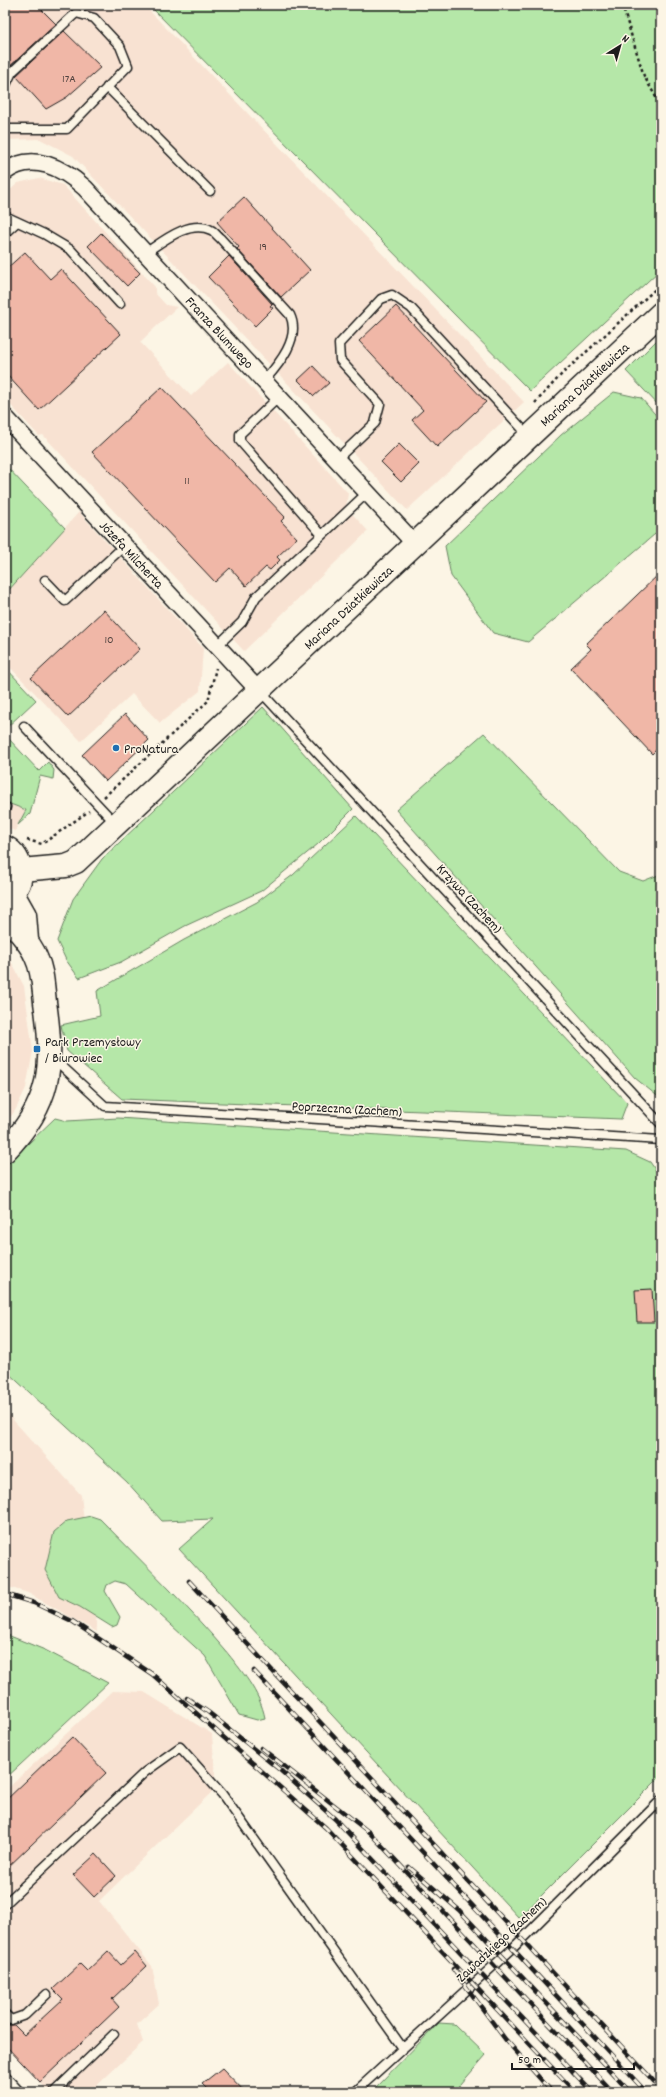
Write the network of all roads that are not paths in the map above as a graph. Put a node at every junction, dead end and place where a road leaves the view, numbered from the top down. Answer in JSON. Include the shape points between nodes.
{"nodes":[{"id":1,"x":5,"y":87,"type":"edge"},
{"id":2,"x":107,"y":87,"type":"junction"},
{"id":3,"x":5,"y":129,"type":"edge"},
{"id":4,"x":5,"y":172,"type":"edge"},
{"id":5,"x":210,"y":191,"type":"dead end"},
{"id":6,"x":5,"y":216,"type":"edge"},
{"id":7,"x":17,"y":222,"type":"junction"},
{"id":8,"x":5,"y":233,"type":"edge"},
{"id":9,"x":145,"y":253,"type":"junction"},
{"id":10,"x":120,"y":304,"type":"dead end"},
{"id":11,"x":661,"y":313,"type":"edge"},
{"id":12,"x":265,"y":380,"type":"junction"},
{"id":13,"x":280,"y":396,"type":"junction"},
{"id":14,"x":5,"y":417,"type":"edge"},
{"id":15,"x":524,"y":430,"type":"junction"},
{"id":16,"x":336,"y":459,"type":"junction"},
{"id":17,"x":368,"y":492,"type":"junction"},
{"id":18,"x":322,"y":535,"type":"junction"},
{"id":19,"x":415,"y":544,"type":"junction"},
{"id":20,"x":124,"y":546,"type":"junction"},
{"id":21,"x":45,"y":580,"type":"dead end"},
{"id":22,"x":223,"y":651,"type":"junction"},
{"id":23,"x":259,"y":691,"type":"junction"},
{"id":24,"x":24,"y":726,"type":"dead end"},
{"id":25,"x":117,"y":825,"type":"junction"},
{"id":26,"x":15,"y":843,"type":"edge"},
{"id":27,"x":22,"y":870,"type":"junction"},
{"id":28,"x":9,"y":894,"type":"edge"},
{"id":29,"x":5,"y":912,"type":"edge"},
{"id":30,"x":27,"y":940,"type":"junction"},
{"id":31,"x":51,"y":1056,"type":"junction"},
{"id":32,"x":661,"y":1124,"type":"edge"},
{"id":33,"x":661,"y":1140,"type":"edge"},
{"id":34,"x":5,"y":1151,"type":"edge"},
{"id":35,"x":661,"y":1800,"type":"edge"},
{"id":36,"x":5,"y":1904,"type":"edge"},
{"id":37,"x":47,"y":1994,"type":"dead end"},
{"id":38,"x":5,"y":2014,"type":"edge"},
{"id":39,"x":114,"y":2034,"type":"dead end"},
{"id":40,"x":402,"y":2047,"type":"junction"},
{"id":41,"x":5,"y":2076,"type":"edge"},
{"id":42,"x":20,"y":2092,"type":"edge"},
{"id":43,"x":54,"y":2092,"type":"edge"},
{"id":44,"x":355,"y":2092,"type":"edge"}],
"edges":[{"from":1,"to":2,"type":"lane","via":[[12,72],[76,13],[94,18],[120,46],[128,66]]},
{"from":2,"to":3,"type":"lane","via":[[67,129]]},
{"from":2,"to":5,"type":"lane"},
{"from":4,"to":9,"type":"street","name":"Franza Blumwego","via":[[19,164],[32,162],[62,170],[85,188]]},
{"from":6,"to":7,"type":"lane"},
{"from":7,"to":8,"type":"lane"},
{"from":7,"to":10,"type":"lane","via":[[71,250]]},
{"from":9,"to":12,"type":"street","name":"Franza Blumwego"},
{"from":9,"to":12,"type":"lane","via":[[174,234],[196,227],[211,230],[220,238],[290,315],[293,322],[291,337],[282,361]]},
{"from":11,"to":15,"type":"street","name":"Mariana Dziatkiewicza"},
{"from":12,"to":13,"type":"street","name":"Franza Blumwego"},
{"from":13,"to":16,"type":"street","name":"Franza Blumwego"},
{"from":13,"to":18,"type":"lane","via":[[240,434],[240,441]]},
{"from":14,"to":20,"type":"street","name":"Józefa Milcherta"},
{"from":15,"to":16,"type":"lane","via":[[410,308],[392,294],[381,299],[339,344],[340,360],[380,404],[375,423]]},
{"from":15,"to":19,"type":"street","name":"Mariana Dziatkiewicza"},
{"from":16,"to":17,"type":"street","name":"Franza Blumwego"},
{"from":17,"to":18,"type":"lane"},
{"from":17,"to":19,"type":"street","name":"Franza Blumwego"},
{"from":18,"to":22,"type":"lane","via":[[256,596]]},
{"from":19,"to":23,"type":"street","name":"Mariana Dziatkiewicza"},
{"from":20,"to":21,"type":"lane","via":[[65,601]]},
{"from":20,"to":22,"type":"street","name":"Józefa Milcherta"},
{"from":22,"to":23,"type":"street","name":"Józefa Milcherta"},
{"from":23,"to":25,"type":"street","name":"Mariana Dziatkiewicza"},
{"from":23,"to":32,"type":"lane","name":"Krzywa (Zachem)"},
{"from":24,"to":25,"type":"lane"},
{"from":25,"to":27,"type":"street","name":"Mariana Dziatkiewicza","via":[[76,862],[66,866]]},
{"from":26,"to":27,"type":"street","via":[[15,854]]},
{"from":27,"to":28,"type":"street","via":[[19,882]]},
{"from":28,"to":30,"type":"street","via":[[25,915]]},
{"from":29,"to":30,"type":"street","via":[[12,925]]},
{"from":30,"to":31,"type":"street","via":[[41,970]]},
{"from":31,"to":33,"type":"lane","name":"Poprzeczna (Zachem)","via":[[105,1106]]},
{"from":31,"to":34,"type":"street","via":[[45,1087],[34,1116]]},
{"from":35,"to":40,"type":"lane","name":"Zawadzkiego (Zachem)","via":[[512,1949]]},
{"from":36,"to":40,"type":"lane","via":[[145,1772],[180,1747],[222,1794]]},
{"from":37,"to":38,"type":"lane","via":[[25,2015],[11,2020]]},
{"from":39,"to":43,"type":"lane"},
{"from":40,"to":44,"type":"lane","name":"Zawadzkiego (Zachem)"},
{"from":41,"to":42,"type":"lane"}]}
